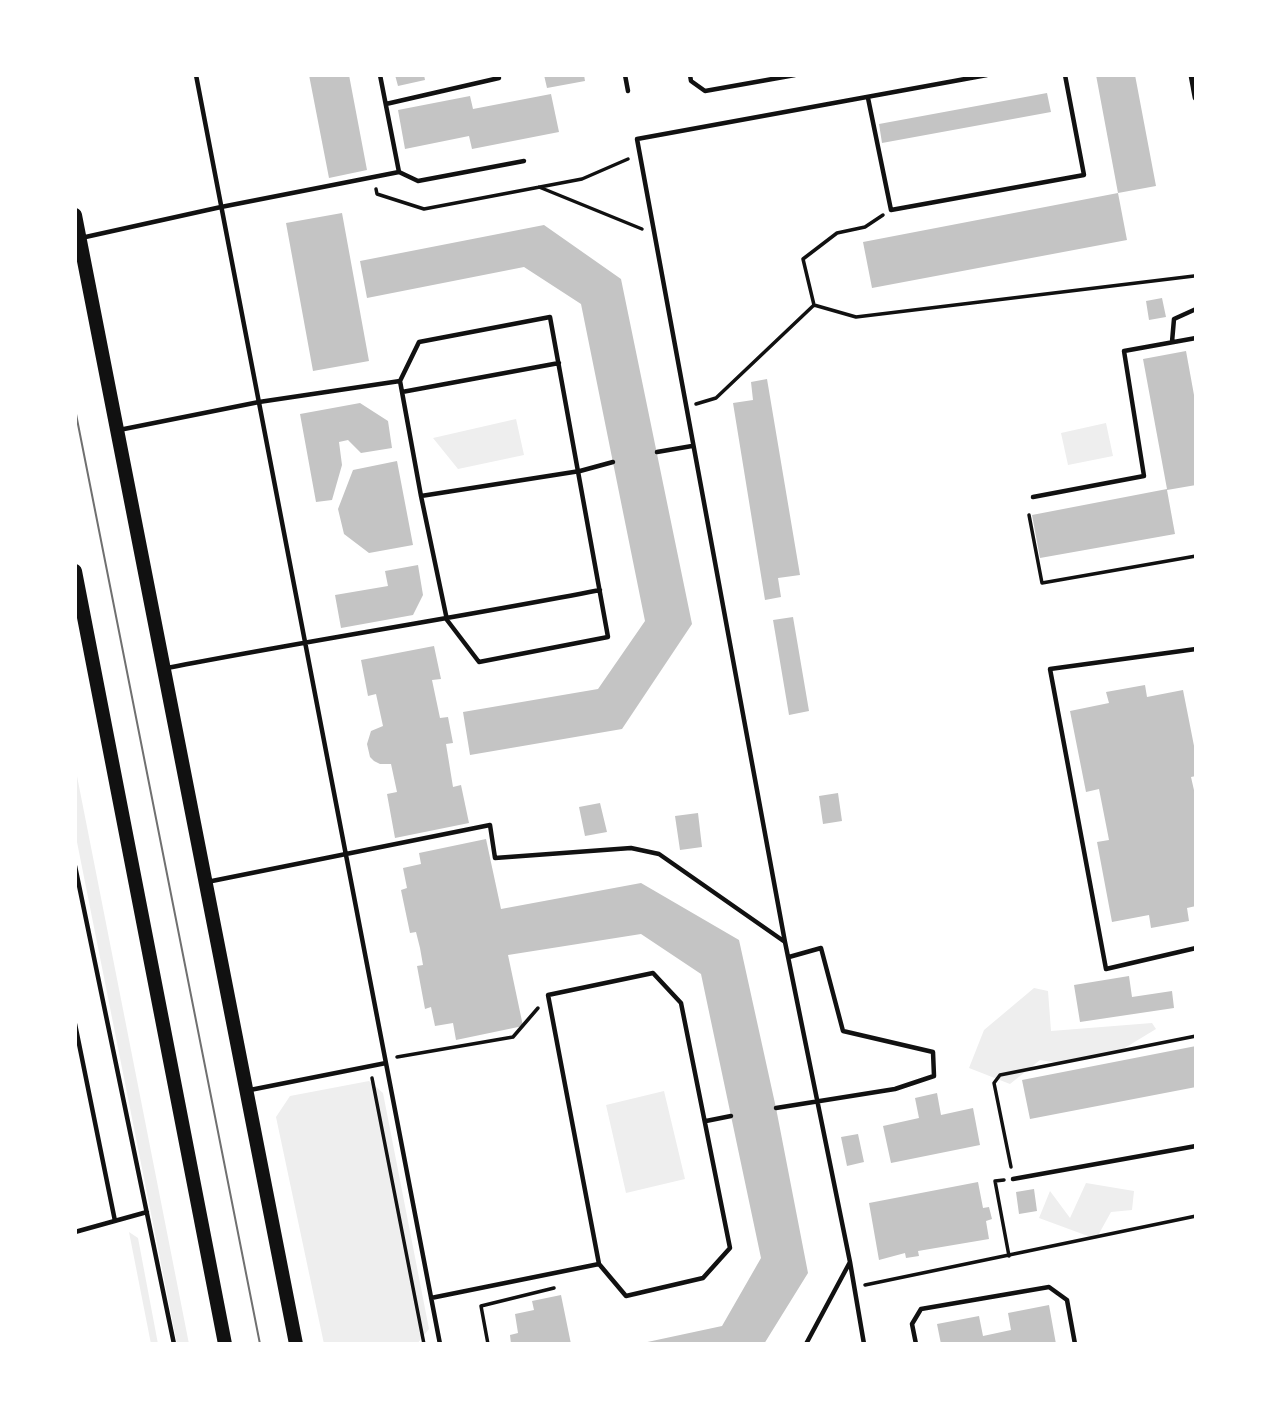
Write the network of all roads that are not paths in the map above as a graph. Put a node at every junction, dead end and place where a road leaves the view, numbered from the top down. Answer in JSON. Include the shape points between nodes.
{"nodes":[{"id":1,"x":196,"y":75,"type":"edge"},
{"id":2,"x":380,"y":75,"type":"edge"},
{"id":3,"x":625,"y":75,"type":"edge"},
{"id":4,"x":690,"y":75,"type":"edge"},
{"id":5,"x":795,"y":75,"type":"edge"},
{"id":6,"x":987,"y":75,"type":"edge"},
{"id":7,"x":1065,"y":75,"type":"edge"},
{"id":8,"x":1192,"y":75,"type":"edge"},
{"id":9,"x":499,"y":78,"type":"dead end"},
{"id":10,"x":628,"y":91,"type":"dead end"},
{"id":11,"x":1196,"y":97,"type":"edge"},
{"id":12,"x":868,"y":98,"type":"junction"},
{"id":13,"x":386,"y":104,"type":"junction"},
{"id":14,"x":524,"y":161,"type":"dead end"},
{"id":15,"x":399,"y":172,"type":"junction"},
{"id":16,"x":221,"y":207,"type":"junction"},
{"id":17,"x":75,"y":215,"type":"edge"},
{"id":18,"x":80,"y":238,"type":"junction"},
{"id":19,"x":1196,"y":309,"type":"edge"},
{"id":20,"x":1196,"y":338,"type":"edge"},
{"id":21,"x":1172,"y":342,"type":"junction"},
{"id":22,"x":559,"y":363,"type":"junction"},
{"id":23,"x":400,"y":381,"type":"junction"},
{"id":24,"x":402,"y":392,"type":"junction"},
{"id":25,"x":259,"y":401,"type":"junction"},
{"id":26,"x":118,"y":430,"type":"junction"},
{"id":27,"x":692,"y":446,"type":"junction"},
{"id":28,"x":657,"y":452,"type":"dead end"},
{"id":29,"x":613,"y":462,"type":"dead end"},
{"id":30,"x":580,"y":471,"type":"junction"},
{"id":31,"x":421,"y":496,"type":"junction"},
{"id":32,"x":1033,"y":497,"type":"dead end"},
{"id":33,"x":75,"y":571,"type":"edge"},
{"id":34,"x":600,"y":590,"type":"junction"},
{"id":35,"x":447,"y":620,"type":"junction"},
{"id":36,"x":305,"y":641,"type":"junction"},
{"id":37,"x":1196,"y":649,"type":"edge"},
{"id":38,"x":163,"y":669,"type":"junction"},
{"id":39,"x":345,"y":853,"type":"junction"},
{"id":40,"x":75,"y":866,"type":"edge"},
{"id":41,"x":206,"y":882,"type":"junction"},
{"id":42,"x":83,"y":904,"type":"junction"},
{"id":43,"x":75,"y":905,"type":"edge"},
{"id":44,"x":786,"y":942,"type":"junction"},
{"id":45,"x":1196,"y":948,"type":"edge"},
{"id":46,"x":789,"y":957,"type":"junction"},
{"id":47,"x":75,"y":1024,"type":"edge"},
{"id":48,"x":385,"y":1061,"type":"junction"},
{"id":49,"x":246,"y":1091,"type":"junction"},
{"id":50,"x":818,"y":1100,"type":"junction"},
{"id":51,"x":776,"y":1108,"type":"dead end"},
{"id":52,"x":731,"y":1116,"type":"dead end"},
{"id":53,"x":706,"y":1121,"type":"junction"},
{"id":54,"x":1196,"y":1146,"type":"edge"},
{"id":55,"x":1013,"y":1179,"type":"road end"},
{"id":56,"x":147,"y":1212,"type":"junction"},
{"id":57,"x":115,"y":1221,"type":"junction"},
{"id":58,"x":75,"y":1232,"type":"edge"},
{"id":59,"x":850,"y":1262,"type":"junction"},
{"id":60,"x":599,"y":1264,"type":"junction"},
{"id":61,"x":431,"y":1298,"type":"junction"},
{"id":62,"x":174,"y":1344,"type":"edge"},
{"id":63,"x":225,"y":1344,"type":"edge"},
{"id":64,"x":296,"y":1344,"type":"edge"},
{"id":65,"x":440,"y":1344,"type":"edge"},
{"id":66,"x":806,"y":1344,"type":"edge"},
{"id":67,"x":864,"y":1344,"type":"edge"},
{"id":68,"x":916,"y":1344,"type":"edge"},
{"id":69,"x":1074,"y":1344,"type":"edge"}],
"edges":[{"from":1,"to":16,"type":"lane"},
{"from":2,"to":13,"type":"lane"},
{"from":3,"to":10,"type":"lane"},
{"from":4,"to":5,"type":"lane","via":[[705,91]]},
{"from":6,"to":12,"type":"lane"},
{"from":7,"to":12,"type":"lane","via":[[1084,175],[891,210]]},
{"from":8,"to":11,"type":"street"},
{"from":9,"to":13,"type":"lane"},
{"from":12,"to":27,"type":"lane","via":[[637,139]]},
{"from":13,"to":15,"type":"lane"},
{"from":14,"to":15,"type":"lane","via":[[418,181]]},
{"from":15,"to":16,"type":"lane"},
{"from":16,"to":18,"type":"lane"},
{"from":16,"to":25,"type":"lane"},
{"from":17,"to":18,"type":"main road"},
{"from":18,"to":26,"type":"main road"},
{"from":19,"to":21,"type":"lane","via":[[1174,318]]},
{"from":20,"to":21,"type":"lane"},
{"from":21,"to":32,"type":"lane","via":[[1124,351],[1144,476]]},
{"from":22,"to":23,"type":"lane","via":[[550,317],[419,342]]},
{"from":22,"to":24,"type":"lane"},
{"from":22,"to":30,"type":"lane"},
{"from":23,"to":24,"type":"lane"},
{"from":23,"to":25,"type":"lane"},
{"from":24,"to":31,"type":"lane"},
{"from":25,"to":26,"type":"lane"},
{"from":25,"to":36,"type":"lane"},
{"from":26,"to":38,"type":"main road"},
{"from":27,"to":28,"type":"lane"},
{"from":27,"to":44,"type":"lane"},
{"from":29,"to":30,"type":"lane"},
{"from":30,"to":31,"type":"lane"},
{"from":30,"to":34,"type":"lane"},
{"from":31,"to":35,"type":"lane"},
{"from":33,"to":63,"type":"main road"},
{"from":34,"to":35,"type":"lane"},
{"from":34,"to":35,"type":"lane","via":[[608,637],[480,662]]},
{"from":35,"to":36,"type":"lane"},
{"from":36,"to":38,"type":"lane"},
{"from":36,"to":39,"type":"lane"},
{"from":37,"to":45,"type":"lane","via":[[1050,669],[1106,969]]},
{"from":38,"to":41,"type":"main road"},
{"from":39,"to":41,"type":"lane"},
{"from":39,"to":44,"type":"lane","via":[[490,825],[495,858],[631,848],[659,854]]},
{"from":39,"to":48,"type":"lane"},
{"from":40,"to":42,"type":"lane"},
{"from":41,"to":49,"type":"main road"},
{"from":42,"to":43,"type":"lane"},
{"from":42,"to":56,"type":"lane"},
{"from":44,"to":46,"type":"lane"},
{"from":46,"to":50,"type":"lane"},
{"from":46,"to":50,"type":"lane","via":[[821,948],[843,1031],[933,1052],[934,1076],[895,1090]]},
{"from":47,"to":57,"type":"lane"},
{"from":48,"to":49,"type":"lane"},
{"from":48,"to":61,"type":"lane"},
{"from":49,"to":64,"type":"main road"},
{"from":50,"to":51,"type":"lane"},
{"from":50,"to":59,"type":"lane"},
{"from":52,"to":53,"type":"lane"},
{"from":53,"to":60,"type":"lane","via":[[730,1248],[703,1278],[626,1296]]},
{"from":53,"to":60,"type":"lane","via":[[681,1003],[653,974],[548,995]]},
{"from":54,"to":55,"type":"lane"},
{"from":56,"to":57,"type":"lane"},
{"from":56,"to":62,"type":"lane"},
{"from":57,"to":58,"type":"lane"},
{"from":59,"to":66,"type":"lane"},
{"from":59,"to":67,"type":"lane"},
{"from":60,"to":61,"type":"lane"},
{"from":61,"to":65,"type":"lane"},
{"from":68,"to":69,"type":"lane","via":[[912,1324],[921,1309],[1049,1287],[1067,1300]]}]}
